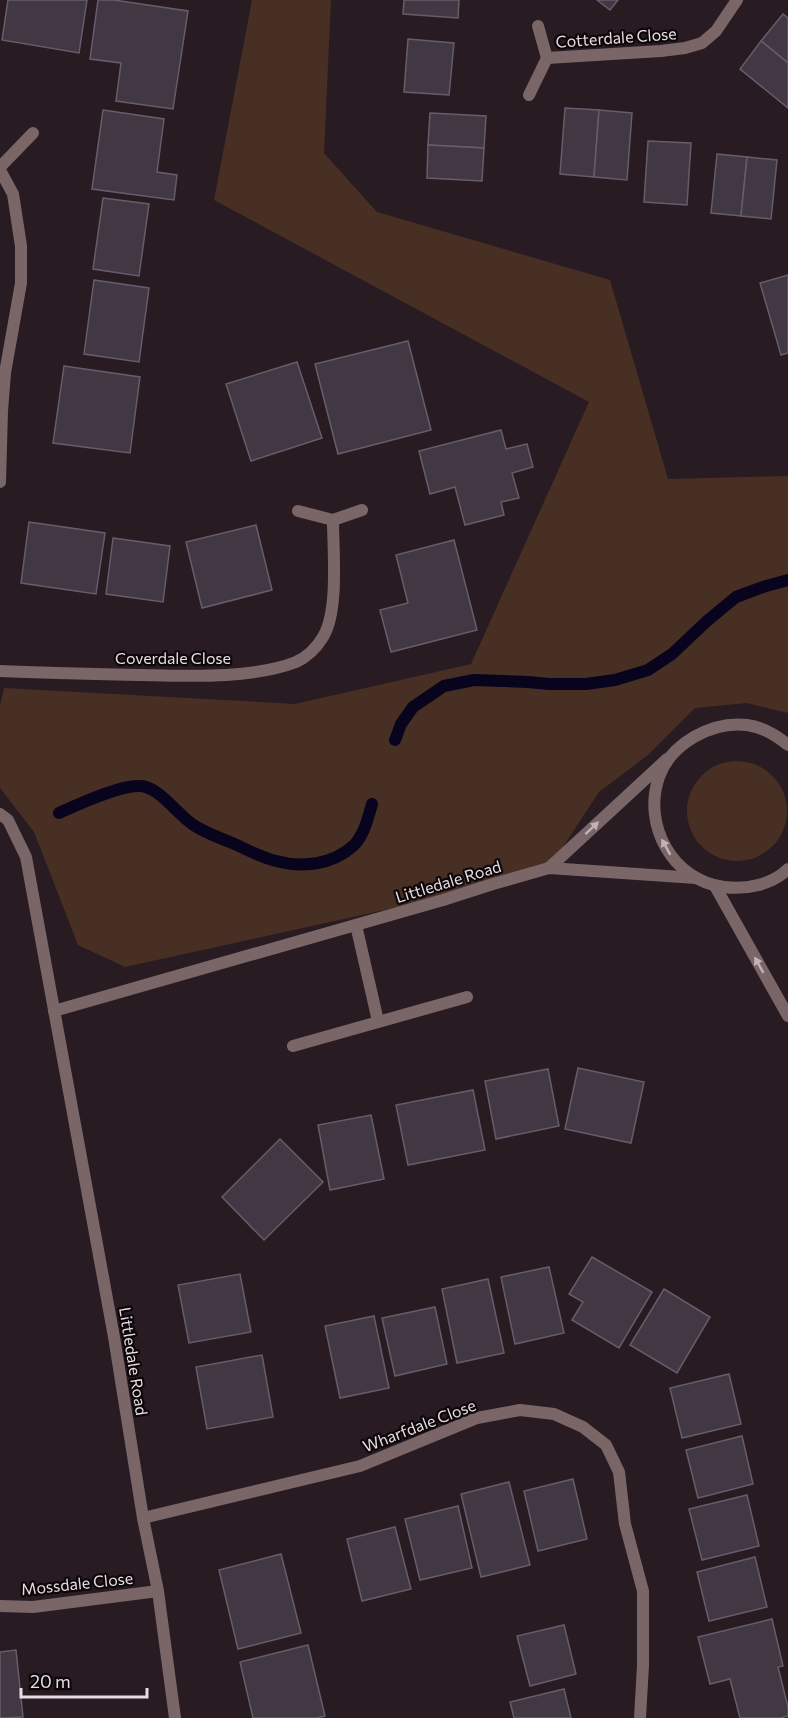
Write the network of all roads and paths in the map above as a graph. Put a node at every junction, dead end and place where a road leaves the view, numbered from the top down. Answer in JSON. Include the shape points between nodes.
{"nodes":[{"id":1,"x":737,"y":0,"type":"edge"},
{"id":2,"x":538,"y":26,"type":"dead end"},
{"id":3,"x":547,"y":58,"type":"junction"},
{"id":4,"x":529,"y":95,"type":"dead end"},
{"id":5,"x":33,"y":132,"type":"dead end"},
{"id":6,"x":0,"y":168,"type":"edge"},
{"id":7,"x":0,"y":482,"type":"edge"},
{"id":8,"x":362,"y":510,"type":"dead end"},
{"id":9,"x":298,"y":511,"type":"dead end"},
{"id":10,"x":333,"y":520,"type":"junction"},
{"id":11,"x":0,"y":671,"type":"edge"},
{"id":12,"x":774,"y":734,"type":"junction"},
{"id":13,"x":788,"y":735,"type":"edge"},
{"id":14,"x":788,"y":745,"type":"edge"},
{"id":15,"x":674,"y":753,"type":"junction"},
{"id":16,"x":0,"y":814,"type":"edge"},
{"id":17,"x":549,"y":868,"type":"junction"},
{"id":18,"x":788,"y":869,"type":"edge"},
{"id":19,"x":696,"y":878,"type":"junction"},
{"id":20,"x":715,"y":886,"type":"junction"},
{"id":21,"x":356,"y":925,"type":"junction"},
{"id":22,"x":467,"y":997,"type":"dead end"},
{"id":23,"x":54,"y":1011,"type":"junction"},
{"id":24,"x":788,"y":1016,"type":"edge"},
{"id":25,"x":378,"y":1021,"type":"junction"},
{"id":26,"x":293,"y":1046,"type":"dead end"},
{"id":27,"x":143,"y":1518,"type":"junction"},
{"id":28,"x":158,"y":1591,"type":"junction"},
{"id":29,"x":0,"y":1606,"type":"edge"},
{"id":30,"x":175,"y":1718,"type":"edge"},
{"id":31,"x":640,"y":1718,"type":"edge"}],
"edges":[{"from":1,"to":3,"type":"street","name":"Cotterdale Close","via":[[716,31],[702,43],[661,51]]},
{"from":2,"to":3,"type":"street","name":"Cotterdale Close"},
{"from":3,"to":4,"type":"street","name":"Cotterdale Close"},
{"from":5,"to":6,"type":"street"},
{"from":6,"to":7,"type":"street","via":[[13,194],[21,246],[21,284],[5,373]]},
{"from":8,"to":10,"type":"street"},
{"from":9,"to":10,"type":"street"},
{"from":10,"to":11,"type":"street","name":"Coverdale Close","via":[[331,614],[324,636],[298,661],[268,670],[205,676]]},
{"from":12,"to":13,"type":"street"},
{"from":12,"to":14,"type":"street"},
{"from":12,"to":15,"type":"street","name":"Littledale Road","via":[[748,725],[721,726],[695,735]]},
{"from":17,"to":15,"type":"street","name":"Littledale Road","one_way":true},
{"from":19,"to":15,"type":"street","one_way":true,"via":[[679,866],[665,848],[657,826],[654,804],[659,777]]},
{"from":16,"to":23,"type":"street","name":"Littledale Road","via":[[8,820],[26,857]]},
{"from":17,"to":19,"type":"street","name":"Littledale Road"},
{"from":17,"to":21,"type":"street","name":"Littledale Road"},
{"from":18,"to":20,"type":"street","via":[[761,885],[736,889]]},
{"from":19,"to":20,"type":"street"},
{"from":24,"to":20,"type":"street","one_way":true},
{"from":21,"to":23,"type":"street","name":"Littledale Road"},
{"from":21,"to":25,"type":"street"},
{"from":22,"to":25,"type":"street"},
{"from":23,"to":27,"type":"street","name":"Littledale Road"},
{"from":25,"to":26,"type":"street"},
{"from":27,"to":28,"type":"street","name":"Littledale Road"},
{"from":27,"to":31,"type":"street","name":"Wharfdale Close","via":[[360,1466],[477,1418],[520,1410],[554,1414],[583,1426],[606,1445],[619,1472],[626,1524],[643,1591]]},
{"from":28,"to":29,"type":"street","name":"Mossdale Close","via":[[33,1607]]},
{"from":28,"to":30,"type":"street","name":"Littledale Road"}]}
